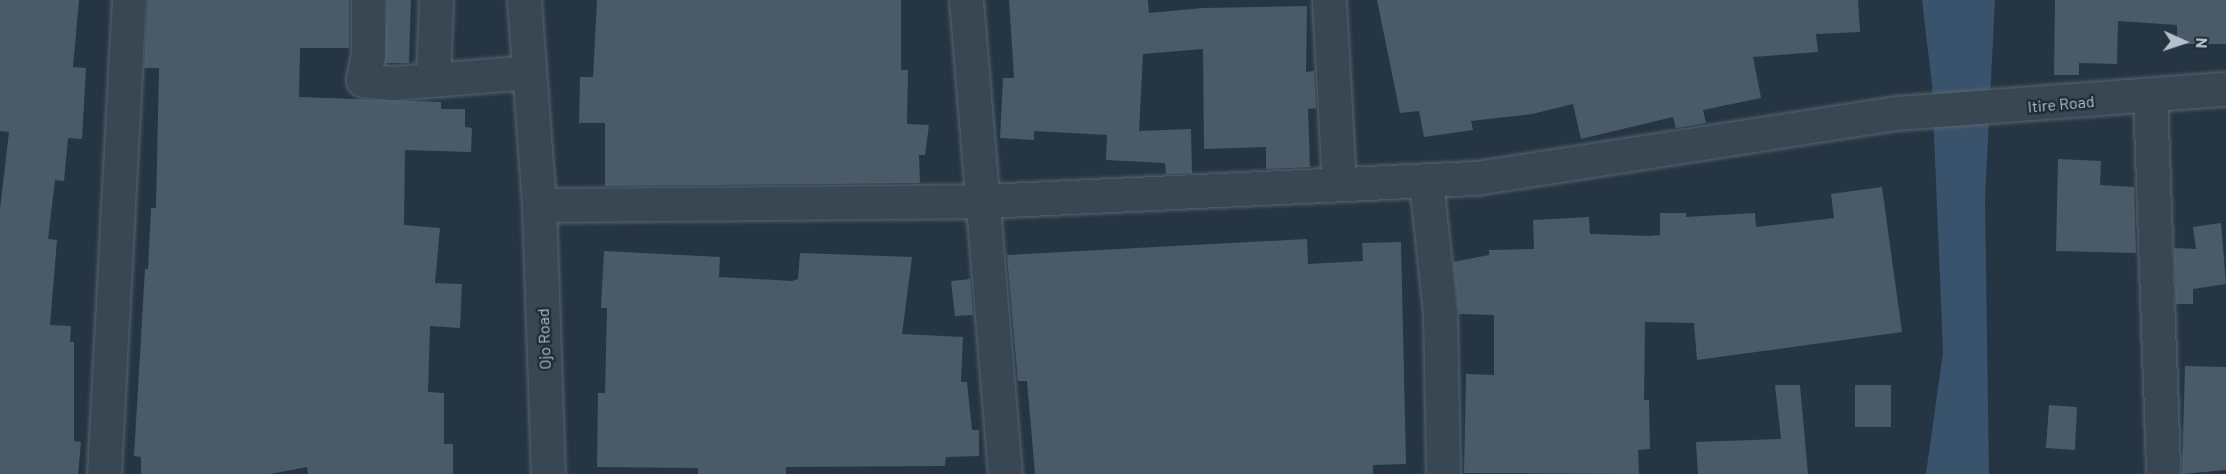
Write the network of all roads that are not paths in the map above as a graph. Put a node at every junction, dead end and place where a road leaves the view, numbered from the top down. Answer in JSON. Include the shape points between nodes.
{"nodes":[{"id":1,"x":129,"y":0,"type":"edge"},
{"id":2,"x":368,"y":0,"type":"edge"},
{"id":3,"x":436,"y":0,"type":"edge"},
{"id":4,"x":524,"y":0,"type":"edge"},
{"id":5,"x":966,"y":0,"type":"edge"},
{"id":6,"x":1329,"y":0,"type":"edge"},
{"id":7,"x":530,"y":72,"type":"junction"},
{"id":8,"x":433,"y":78,"type":"junction"},
{"id":9,"x":2226,"y":89,"type":"edge"},
{"id":10,"x":2150,"y":96,"type":"junction"},
{"id":11,"x":1426,"y":180,"type":"junction"},
{"id":12,"x":1339,"y":184,"type":"junction"},
{"id":13,"x":985,"y":201,"type":"junction"},
{"id":14,"x":539,"y":205,"type":"junction"},
{"id":15,"x":104,"y":474,"type":"edge"},
{"id":16,"x":548,"y":474,"type":"edge"},
{"id":17,"x":1005,"y":474,"type":"edge"},
{"id":18,"x":1443,"y":474,"type":"edge"},
{"id":19,"x":2163,"y":474,"type":"edge"}],
"edges":[{"from":1,"to":15,"type":"street"},
{"from":2,"to":8,"type":"street","via":[[368,54],[363,80],[393,83]]},
{"from":3,"to":8,"type":"street"},
{"from":4,"to":7,"type":"street","name":"Ojo Road"},
{"from":5,"to":13,"type":"street","via":[[976,143]]},
{"from":6,"to":12,"type":"street"},
{"from":7,"to":8,"type":"street"},
{"from":7,"to":14,"type":"street","name":"Ojo Road"},
{"from":9,"to":10,"type":"street","name":"Itire Road"},
{"from":10,"to":11,"type":"street","name":"Itire Road","via":[[1896,113],[1476,178]]},
{"from":10,"to":19,"type":"street"},
{"from":11,"to":12,"type":"street","name":"Itire Road"},
{"from":11,"to":18,"type":"street","via":[[1440,314]]},
{"from":12,"to":13,"type":"street","name":"Itire Road"},
{"from":13,"to":14,"type":"street","name":"Itire Road"},
{"from":13,"to":17,"type":"street"},
{"from":14,"to":16,"type":"street","name":"Ojo Road"}]}
